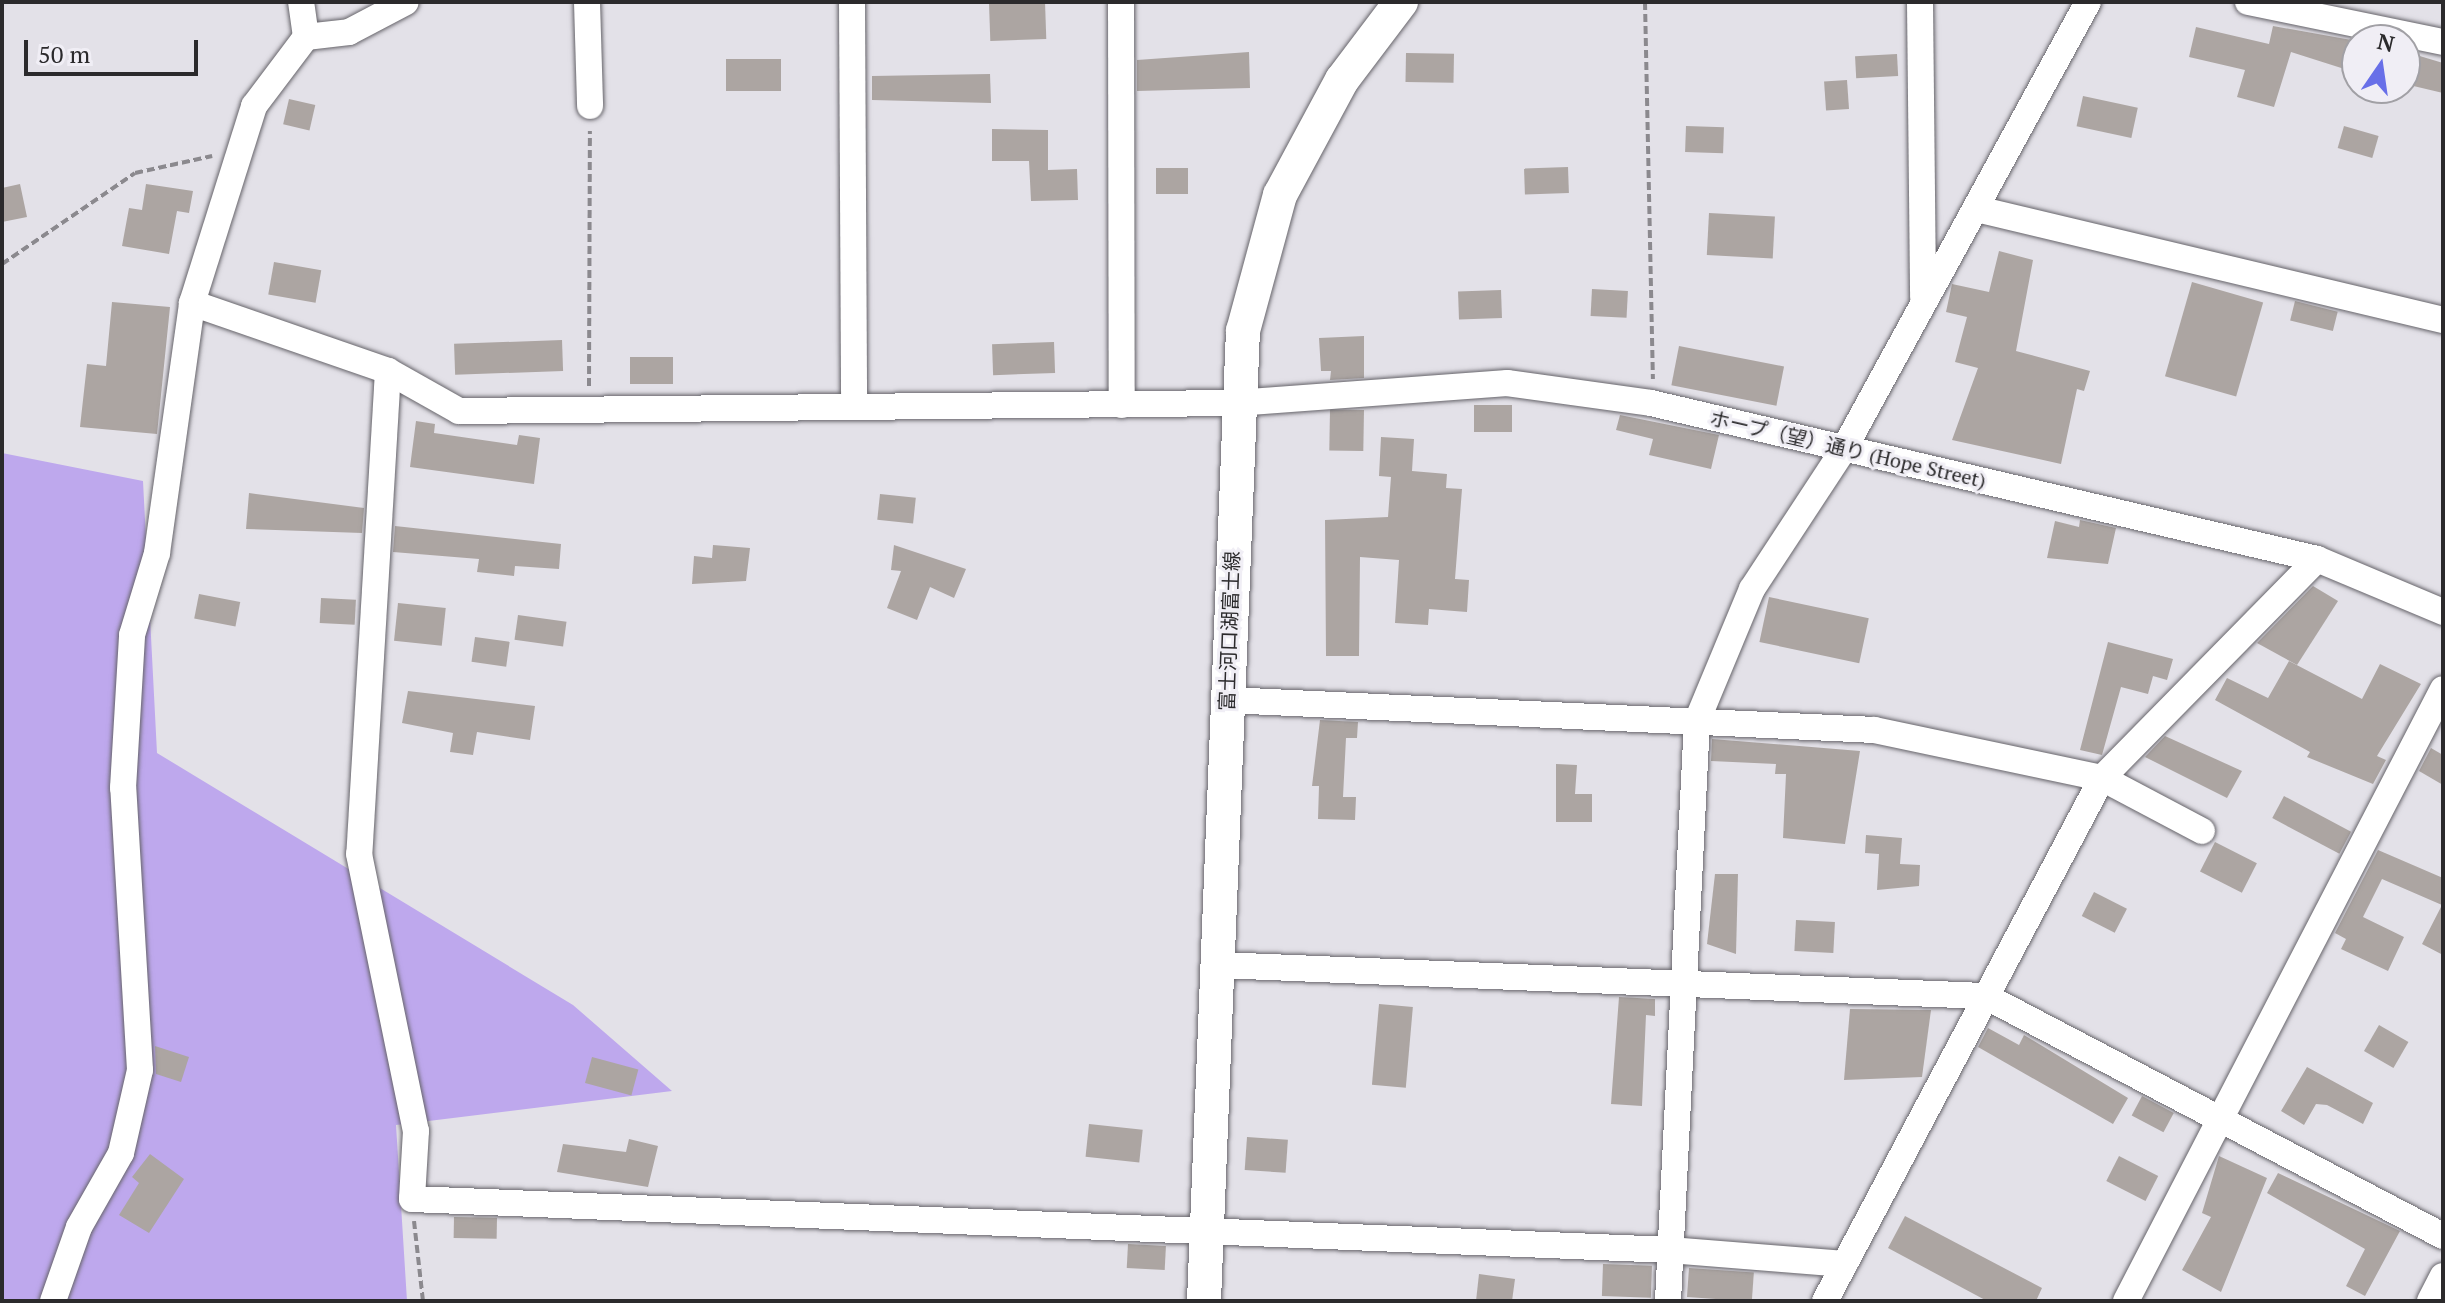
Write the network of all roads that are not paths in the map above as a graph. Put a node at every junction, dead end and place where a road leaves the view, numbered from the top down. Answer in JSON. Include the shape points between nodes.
{"nodes":[{"id":1,"x":301,"y":2,"type":"edge"},
{"id":2,"x":406,"y":2,"type":"edge"},
{"id":3,"x":587,"y":2,"type":"edge"},
{"id":4,"x":852,"y":2,"type":"edge"},
{"id":5,"x":1121,"y":2,"type":"edge"},
{"id":6,"x":1401,"y":2,"type":"edge"},
{"id":7,"x":1920,"y":2,"type":"edge"},
{"id":8,"x":2088,"y":2,"type":"edge"},
{"id":9,"x":2248,"y":2,"type":"edge"},
{"id":10,"x":306,"y":37,"type":"junction"},
{"id":11,"x":2443,"y":42,"type":"edge"},
{"id":12,"x":590,"y":106,"type":"road end"},
{"id":13,"x":1977,"y":209,"type":"junction"},
{"id":14,"x":1923,"y":297,"type":"junction"},
{"id":15,"x":192,"y":303,"type":"junction"},
{"id":16,"x":2443,"y":320,"type":"edge"},
{"id":17,"x":388,"y":371,"type":"junction"},
{"id":18,"x":1236,"y":403,"type":"junction"},
{"id":19,"x":1122,"y":405,"type":"junction"},
{"id":20,"x":854,"y":407,"type":"junction"},
{"id":21,"x":1844,"y":449,"type":"junction"},
{"id":22,"x":2317,"y":559,"type":"junction"},
{"id":23,"x":2443,"y":612,"type":"edge"},
{"id":24,"x":2443,"y":689,"type":"edge"},
{"id":25,"x":1227,"y":700,"type":"junction"},
{"id":26,"x":1697,"y":721,"type":"junction"},
{"id":27,"x":2102,"y":778,"type":"junction"},
{"id":28,"x":2202,"y":831,"type":"dead end"},
{"id":29,"x":1219,"y":965,"type":"junction"},
{"id":30,"x":1683,"y":987,"type":"junction"},
{"id":31,"x":1985,"y":996,"type":"junction"},
{"id":32,"x":2218,"y":1117,"type":"junction"},
{"id":33,"x":1206,"y":1232,"type":"junction"},
{"id":34,"x":2443,"y":1236,"type":"edge"},
{"id":35,"x":1670,"y":1250,"type":"junction"},
{"id":36,"x":1844,"y":1264,"type":"junction"},
{"id":37,"x":2443,"y":1276,"type":"edge"},
{"id":38,"x":53,"y":1301,"type":"edge"},
{"id":39,"x":1204,"y":1301,"type":"edge"},
{"id":40,"x":1668,"y":1301,"type":"edge"},
{"id":41,"x":1825,"y":1301,"type":"edge"},
{"id":42,"x":2126,"y":1301,"type":"edge"},
{"id":43,"x":2430,"y":1301,"type":"edge"}],
"edges":[{"from":1,"to":10,"type":"street"},
{"from":2,"to":10,"type":"street","via":[[349,32]]},
{"from":3,"to":12,"type":"street"},
{"from":4,"to":20,"type":"street"},
{"from":5,"to":19,"type":"street"},
{"from":6,"to":18,"type":"main road","name":"富士河口湖富士線","via":[[1342,80],[1280,195],[1249,302]]},
{"from":7,"to":14,"type":"street"},
{"from":8,"to":13,"type":"street"},
{"from":9,"to":11,"type":"street"},
{"from":10,"to":15,"type":"street","via":[[254,106]]},
{"from":13,"to":14,"type":"street"},
{"from":13,"to":16,"type":"street"},
{"from":14,"to":21,"type":"street"},
{"from":15,"to":17,"type":"street","name":"ホープ（望）通り (Hope Street)"},
{"from":15,"to":38,"type":"street","via":[[157,553],[132,635],[123,788],[140,1070],[121,1153],[79,1227]]},
{"from":17,"to":20,"type":"street","name":"ホープ（望）通り (Hope Street)","via":[[459,411]]},
{"from":17,"to":33,"type":"street","via":[[359,854],[416,1131],[412,1199]]},
{"from":18,"to":19,"type":"street","name":"ホープ（望）通り (Hope Street)"},
{"from":18,"to":21,"type":"street","name":"ホープ（望）通り (Hope Street)","via":[[1507,383],[1651,403]]},
{"from":18,"to":25,"type":"main road","name":"富士河口湖富士線"},
{"from":19,"to":20,"type":"street","name":"ホープ（望）通り (Hope Street)"},
{"from":21,"to":22,"type":"street","name":"ホープ（望）通り (Hope Street)"},
{"from":21,"to":26,"type":"street","via":[[1752,589]]},
{"from":22,"to":23,"type":"street","name":"ホープ（望）通り (Hope Street)"},
{"from":22,"to":27,"type":"street"},
{"from":24,"to":32,"type":"street"},
{"from":25,"to":26,"type":"street"},
{"from":25,"to":29,"type":"main road","name":"富士河口湖富士線"},
{"from":26,"to":27,"type":"street","via":[[1874,730]]},
{"from":26,"to":30,"type":"street"},
{"from":27,"to":28,"type":"street"},
{"from":27,"to":31,"type":"street"},
{"from":29,"to":30,"type":"street"},
{"from":29,"to":33,"type":"main road","name":"富士河口湖富士線"},
{"from":30,"to":31,"type":"street"},
{"from":30,"to":35,"type":"street"},
{"from":31,"to":32,"type":"street"},
{"from":31,"to":36,"type":"street"},
{"from":32,"to":34,"type":"street"},
{"from":32,"to":42,"type":"street"},
{"from":33,"to":35,"type":"street"},
{"from":33,"to":39,"type":"main road","name":"富士河口湖富士線"},
{"from":35,"to":36,"type":"street"},
{"from":35,"to":40,"type":"street"},
{"from":36,"to":41,"type":"street"},
{"from":37,"to":43,"type":"street"}]}
